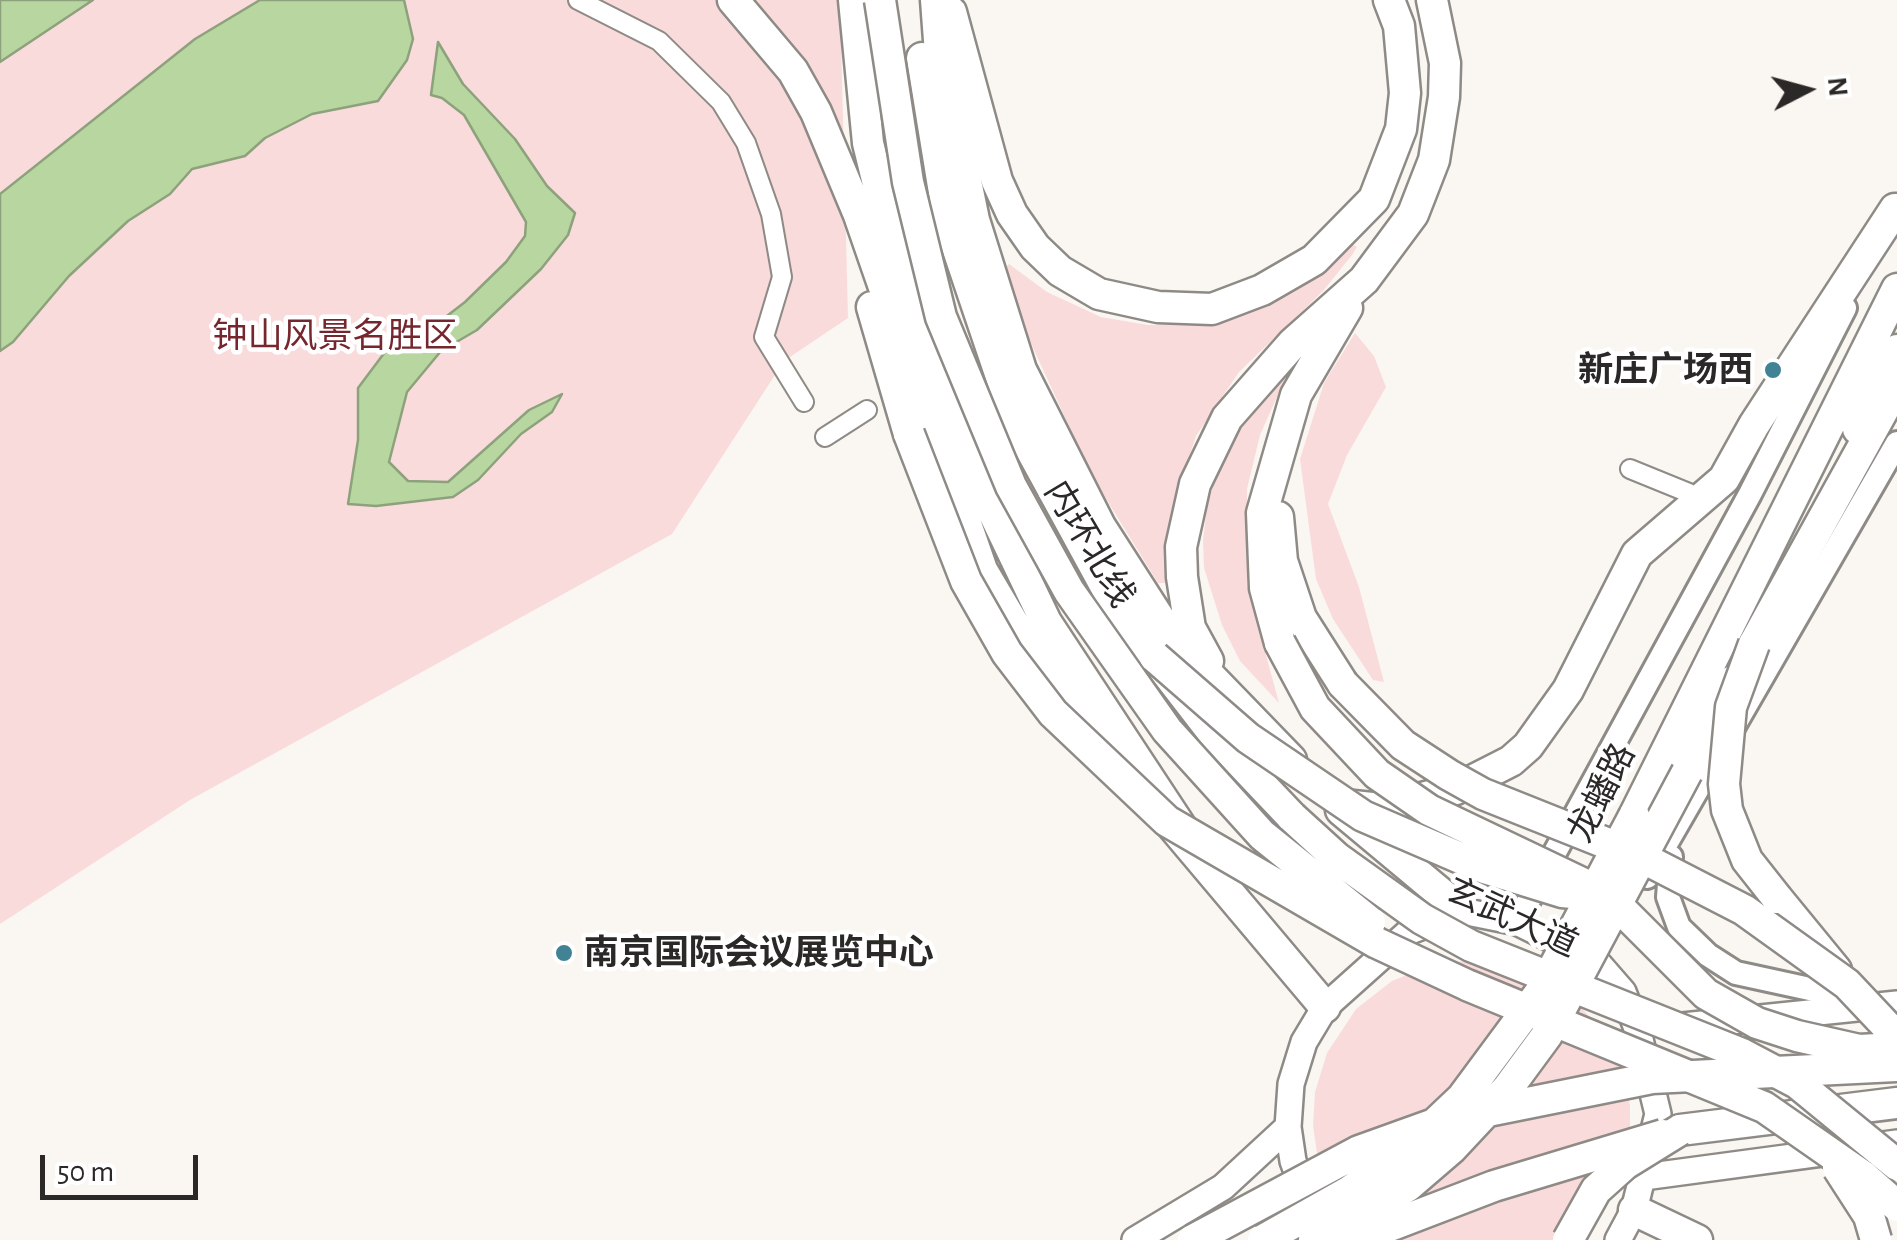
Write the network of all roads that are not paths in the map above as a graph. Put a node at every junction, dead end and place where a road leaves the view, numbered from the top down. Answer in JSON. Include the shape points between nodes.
{"nodes":[{"id":1,"x":578,"y":0,"type":"edge"},
{"id":2,"x":733,"y":0,"type":"edge"},
{"id":3,"x":854,"y":0,"type":"edge"},
{"id":4,"x":880,"y":0,"type":"edge"},
{"id":5,"x":936,"y":0,"type":"edge"},
{"id":6,"x":948,"y":0,"type":"edge"},
{"id":7,"x":1388,"y":0,"type":"edge"},
{"id":8,"x":1432,"y":0,"type":"edge"},
{"id":9,"x":916,"y":14,"type":"edge"},
{"id":10,"x":1896,"y":207,"type":"edge"},
{"id":11,"x":859,"y":215,"type":"junction"},
{"id":12,"x":1364,"y":280,"type":"junction"},
{"id":13,"x":1897,"y":289,"type":"edge"},
{"id":14,"x":1897,"y":350,"type":"edge"},
{"id":15,"x":1897,"y":385,"type":"edge"},
{"id":16,"x":804,"y":402,"type":"dead end"},
{"id":17,"x":866,"y":410,"type":"dead end"},
{"id":18,"x":825,"y":437,"type":"dead end"},
{"id":19,"x":1897,"y":443,"type":"edge"},
{"id":20,"x":1276,"y":464,"type":"junction"},
{"id":21,"x":1630,"y":469,"type":"dead end"},
{"id":22,"x":1689,"y":493,"type":"dead end"},
{"id":23,"x":1155,"y":657,"type":"junction"},
{"id":24,"x":1222,"y":686,"type":"junction"},
{"id":25,"x":1319,"y":791,"type":"junction"},
{"id":26,"x":1681,"y":820,"type":"junction"},
{"id":27,"x":1212,"y":876,"type":"junction"},
{"id":28,"x":1606,"y":895,"type":"junction"},
{"id":29,"x":1462,"y":911,"type":"junction"},
{"id":30,"x":1516,"y":922,"type":"junction"},
{"id":31,"x":1596,"y":961,"type":"junction"},
{"id":32,"x":1847,"y":984,"type":"junction"},
{"id":33,"x":1466,"y":985,"type":"junction"},
{"id":34,"x":1890,"y":1004,"type":"edge"},
{"id":35,"x":1325,"y":1007,"type":"junction"},
{"id":36,"x":1638,"y":1031,"type":"junction"},
{"id":37,"x":1897,"y":1036,"type":"edge"},
{"id":38,"x":1897,"y":1048,"type":"edge"},
{"id":39,"x":1897,"y":1066,"type":"edge"},
{"id":40,"x":1897,"y":1103,"type":"edge"},
{"id":41,"x":1288,"y":1127,"type":"junction"},
{"id":42,"x":1680,"y":1130,"type":"junction"},
{"id":43,"x":1897,"y":1142,"type":"edge"},
{"id":44,"x":1818,"y":1143,"type":"junction"},
{"id":45,"x":1897,"y":1165,"type":"edge"},
{"id":46,"x":1644,"y":1176,"type":"junction"},
{"id":47,"x":1897,"y":1206,"type":"edge"},
{"id":48,"x":1634,"y":1210,"type":"junction"},
{"id":49,"x":1136,"y":1240,"type":"edge"},
{"id":50,"x":1193,"y":1240,"type":"edge"},
{"id":51,"x":1263,"y":1240,"type":"edge"},
{"id":52,"x":1314,"y":1240,"type":"edge"},
{"id":53,"x":1342,"y":1240,"type":"edge"},
{"id":54,"x":1353,"y":1240,"type":"edge"},
{"id":55,"x":1568,"y":1240,"type":"edge"},
{"id":56,"x":1618,"y":1240,"type":"edge"},
{"id":57,"x":1698,"y":1240,"type":"edge"},
{"id":58,"x":1876,"y":1240,"type":"edge"}],
"edges":[{"from":1,"to":16,"type":"street","via":[[659,41],[721,102],[746,142],[771,214],[782,277],[764,337]]},
{"from":2,"to":11,"type":"main road","via":[[793,71]]},
{"from":3,"to":27,"type":"main road","via":[[868,143],[890,233],[969,461],[1046,622]]},
{"from":4,"to":33,"type":"main road","name":"内环北线","bridge":true,"via":[[908,182],[941,317],[1011,486],[1068,592],[1166,730],[1262,836],[1361,916]]},
{"from":5,"to":24,"type":"main road","via":[[940,54],[974,220],[1021,370],[1110,542],[1170,635]]},
{"from":6,"to":7,"type":"main road","via":[[997,181],[1035,247],[1099,294],[1212,309],[1314,260],[1374,199],[1401,129],[1405,94],[1402,44]]},
{"from":8,"to":12,"type":"main road","via":[[1445,62],[1434,160],[1397,241]]},
{"from":9,"to":23,"type":"main road","name":"内环北线","via":[[948,223],[1017,424],[1076,540]]},
{"from":10,"to":25,"type":"main road","via":[[1724,480],[1636,554],[1568,690],[1528,746],[1475,781],[1380,809],[1354,809]]},
{"from":10,"to":30,"type":"street","name":"龙蟠路","via":[[1750,494]]},
{"from":11,"to":27,"type":"main road","via":[[982,570],[1022,638]]},
{"from":11,"to":33,"type":"main road","bridge":true,"via":[[874,316],[908,434],[948,542],[984,616],[1032,689],[1166,821],[1328,917]]},
{"from":12,"to":20,"type":"main road","via":[[1296,395]]},
{"from":12,"to":24,"type":"main road","via":[[1254,385],[1227,418],[1195,484],[1181,547],[1184,606]]},
{"from":13,"to":51,"type":"main road","name":"龙蟠路","bridge":true,"via":[[1542,990],[1487,1068],[1405,1152]]},
{"from":14,"to":52,"type":"main road","name":"龙蟠路","bridge":true,"via":[[1548,1035],[1452,1148],[1408,1186]]},
{"from":15,"to":32,"type":"main road","bridge":true,"via":[[1754,644],[1727,727],[1727,810],[1748,860]]},
{"from":17,"to":18,"type":"street"},
{"from":19,"to":26,"type":"street"},
{"from":20,"to":28,"type":"main road","bridge":true,"via":[[1262,513],[1269,614],[1297,678],[1334,732],[1429,810]]},
{"from":20,"to":32,"type":"main road","bridge":true,"via":[[1282,562],[1320,655],[1352,694],[1426,761],[1483,794],[1704,887]]},
{"from":21,"to":22,"type":"street"},
{"from":23,"to":25,"type":"main road","bridge":true},
{"from":23,"to":45,"type":"main road","name":"玄武大道","bridge":true,"via":[[1217,738],[1292,817],[1422,919],[1488,953],[1742,1054],[1797,1083]]},
{"from":24,"to":25,"type":"main road"},
{"from":25,"to":28,"type":"main road","bridge":true,"via":[[1410,840],[1481,867],[1562,892]]},
{"from":25,"to":29,"type":"main road"},
{"from":26,"to":31,"type":"street"},
{"from":26,"to":34,"type":"street","via":[[1668,897],[1679,927],[1708,955],[1754,978]]},
{"from":27,"to":35,"type":"main road"},
{"from":28,"to":38,"type":"main road","bridge":true,"via":[[1686,977],[1732,1009],[1823,1043]]},
{"from":29,"to":30,"type":"main road"},
{"from":29,"to":35,"type":"main road","via":[[1410,931]]},
{"from":30,"to":31,"type":"main road"},
{"from":31,"to":36,"type":"main road","via":[[1624,992]]},
{"from":32,"to":37,"type":"main road","bridge":true},
{"from":33,"to":44,"type":"main road","bridge":true,"via":[[1764,1107]]},
{"from":34,"to":36,"type":"main road"},
{"from":35,"to":41,"type":"main road","via":[[1290,1084]]},
{"from":36,"to":46,"type":"main road","via":[[1658,1114]]},
{"from":39,"to":50,"type":"main road","bridge":true,"via":[[1652,1078],[1448,1119],[1359,1151]]},
{"from":40,"to":42,"type":"main road","bridge":true},
{"from":41,"to":49,"type":"main road","via":[[1223,1187]]},
{"from":41,"to":53,"type":"main road","via":[[1308,1201]]},
{"from":42,"to":54,"type":"main road","bridge":true,"via":[[1494,1186]]},
{"from":42,"to":55,"type":"main road","bridge":true,"via":[[1596,1190]]},
{"from":43,"to":46,"type":"main road"},
{"from":44,"to":47,"type":"main road","bridge":true},
{"from":44,"to":58,"type":"main road","bridge":true,"via":[[1850,1183]]},
{"from":46,"to":48,"type":"main road"},
{"from":48,"to":56,"type":"main road"},
{"from":48,"to":57,"type":"main road"}]}
